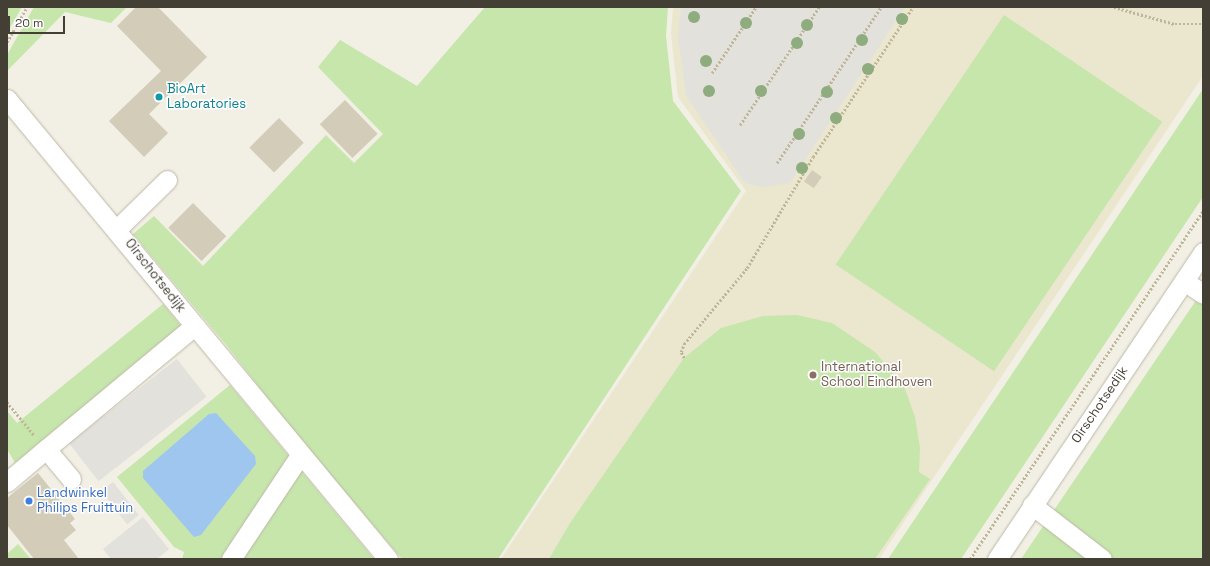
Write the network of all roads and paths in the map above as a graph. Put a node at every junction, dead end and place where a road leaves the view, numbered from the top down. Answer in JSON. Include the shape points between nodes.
{"nodes":[{"id":1,"x":27,"y":7,"type":"edge"},
{"id":2,"x":756,"y":7,"type":"edge"},
{"id":3,"x":820,"y":7,"type":"edge"},
{"id":4,"x":881,"y":7,"type":"edge"},
{"id":5,"x":913,"y":7,"type":"edge"},
{"id":6,"x":1114,"y":7,"type":"edge"},
{"id":7,"x":1203,"y":24,"type":"edge"},
{"id":8,"x":7,"y":42,"type":"edge"},
{"id":9,"x":712,"y":73,"type":"dead end"},
{"id":10,"x":7,"y":99,"type":"edge"},
{"id":11,"x":740,"y":125,"type":"dead end"},
{"id":12,"x":777,"y":163,"type":"dead end"},
{"id":13,"x":167,"y":180,"type":"dead end"},
{"id":14,"x":1203,"y":211,"type":"edge"},
{"id":15,"x":117,"y":229,"type":"junction"},
{"id":16,"x":1203,"y":252,"type":"edge"},
{"id":17,"x":1184,"y":280,"type":"junction"},
{"id":18,"x":1203,"y":294,"type":"edge"},
{"id":19,"x":194,"y":326,"type":"junction"},
{"id":20,"x":684,"y":358,"type":"dead end"},
{"id":21,"x":7,"y":402,"type":"edge"},
{"id":22,"x":46,"y":449,"type":"junction"},
{"id":23,"x":300,"y":455,"type":"junction"},
{"id":24,"x":71,"y":479,"type":"dead end"},
{"id":25,"x":11,"y":484,"type":"edge"},
{"id":26,"x":1032,"y":506,"type":"junction"},
{"id":27,"x":231,"y":559,"type":"edge"},
{"id":28,"x":388,"y":559,"type":"edge"},
{"id":29,"x":970,"y":559,"type":"edge"},
{"id":30,"x":997,"y":559,"type":"edge"},
{"id":31,"x":1102,"y":559,"type":"edge"}],
"edges":[{"from":1,"to":8,"type":"path"},
{"from":2,"to":9,"type":"path"},
{"from":3,"to":11,"type":"path"},
{"from":4,"to":12,"type":"path"},
{"from":5,"to":20,"type":"path","via":[[813,157],[747,268],[684,344],[681,352]]},
{"from":6,"to":7,"type":"path","via":[[1175,24]]},
{"from":10,"to":15,"type":"street","name":"Oirschotsedijk"},
{"from":13,"to":15,"type":"street"},
{"from":14,"to":29,"type":"path"},
{"from":15,"to":19,"type":"street","name":"Oirschotsedijk"},
{"from":16,"to":17,"type":"street","name":"Oirschotsedijk"},
{"from":17,"to":18,"type":"street"},
{"from":17,"to":26,"type":"street","name":"Oirschotsedijk"},
{"from":19,"to":22,"type":"street"},
{"from":19,"to":23,"type":"street","name":"Oirschotsedijk"},
{"from":21,"to":22,"type":"path"},
{"from":22,"to":24,"type":"street"},
{"from":22,"to":25,"type":"street"},
{"from":23,"to":27,"type":"street"},
{"from":23,"to":28,"type":"street","name":"Oirschotsedijk"},
{"from":26,"to":30,"type":"street","name":"Oirschotsedijk"},
{"from":26,"to":31,"type":"street"}]}
